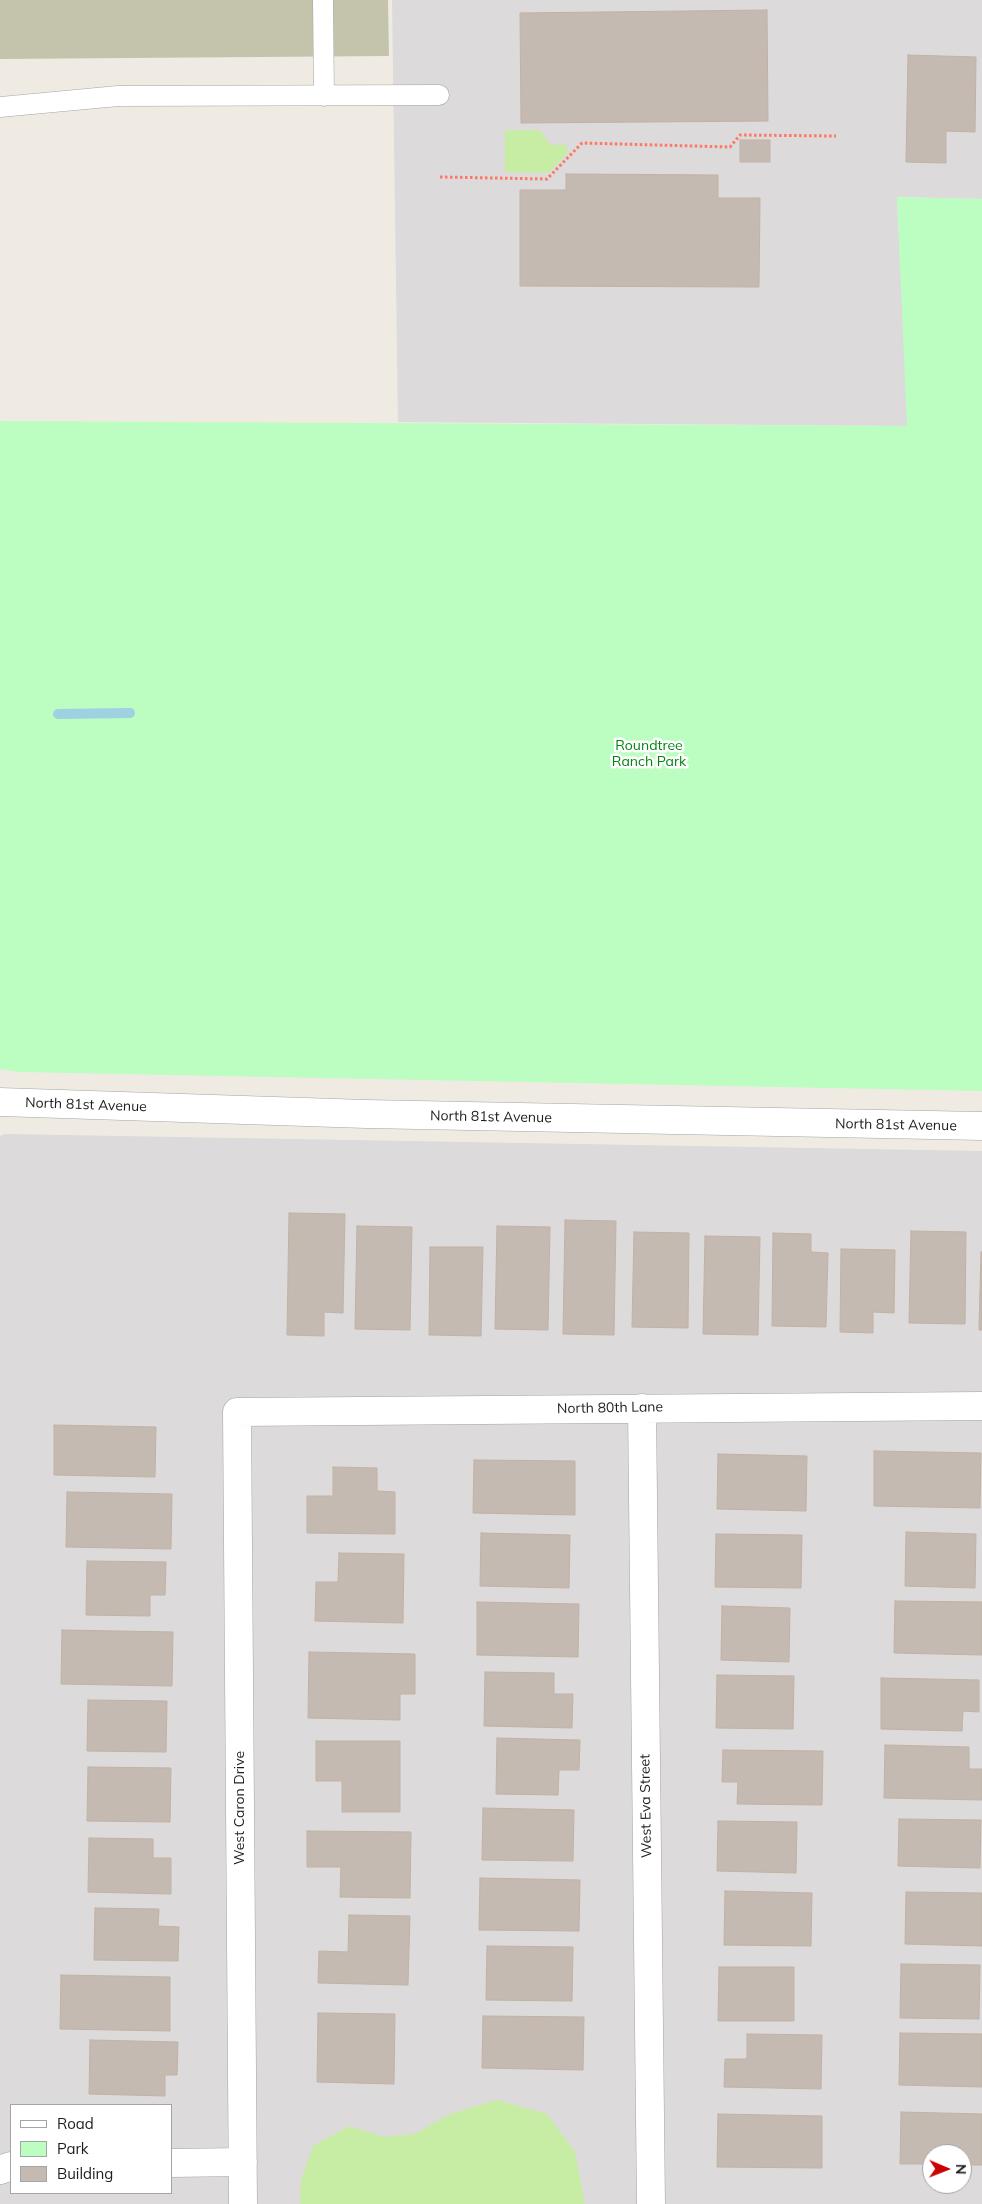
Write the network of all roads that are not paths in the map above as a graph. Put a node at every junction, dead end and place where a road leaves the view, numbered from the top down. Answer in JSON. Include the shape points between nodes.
{"nodes":[{"id":1,"x":323,"y":0,"type":"edge"},
{"id":2,"x":439,"y":95,"type":"dead end"},
{"id":3,"x":324,"y":96,"type":"junction"},
{"id":4,"x":0,"y":107,"type":"edge"},
{"id":5,"x":0,"y":1102,"type":"edge"},
{"id":6,"x":982,"y":1126,"type":"edge"},
{"id":7,"x":982,"y":1406,"type":"edge"},
{"id":8,"x":642,"y":1408,"type":"junction"},
{"id":9,"x":237,"y":1412,"type":"joint"},
{"id":10,"x":243,"y":2162,"type":"junction"},
{"id":11,"x":172,"y":2163,"type":"edge"},
{"id":12,"x":243,"y":2204,"type":"edge"},
{"id":13,"x":650,"y":2204,"type":"edge"}],
"edges":[{"from":1,"to":3,"type":"lane"},
{"from":2,"to":3,"type":"lane"},
{"from":3,"to":4,"type":"lane","via":[[118,96]]},
{"from":5,"to":6,"type":"street","name":"North 81st Avenue","via":[[366,1114]]},
{"from":7,"to":8,"type":"street","name":"North 80th Lane"},
{"from":8,"to":9,"type":"street","name":"North 80th Lane"},
{"from":8,"to":13,"type":"street","name":"West Eva Street"},
{"from":9,"to":10,"type":"street","name":"West Caron Drive"},
{"from":10,"to":11,"type":"street"},
{"from":10,"to":12,"type":"street","name":"West Caron Drive"}]}
